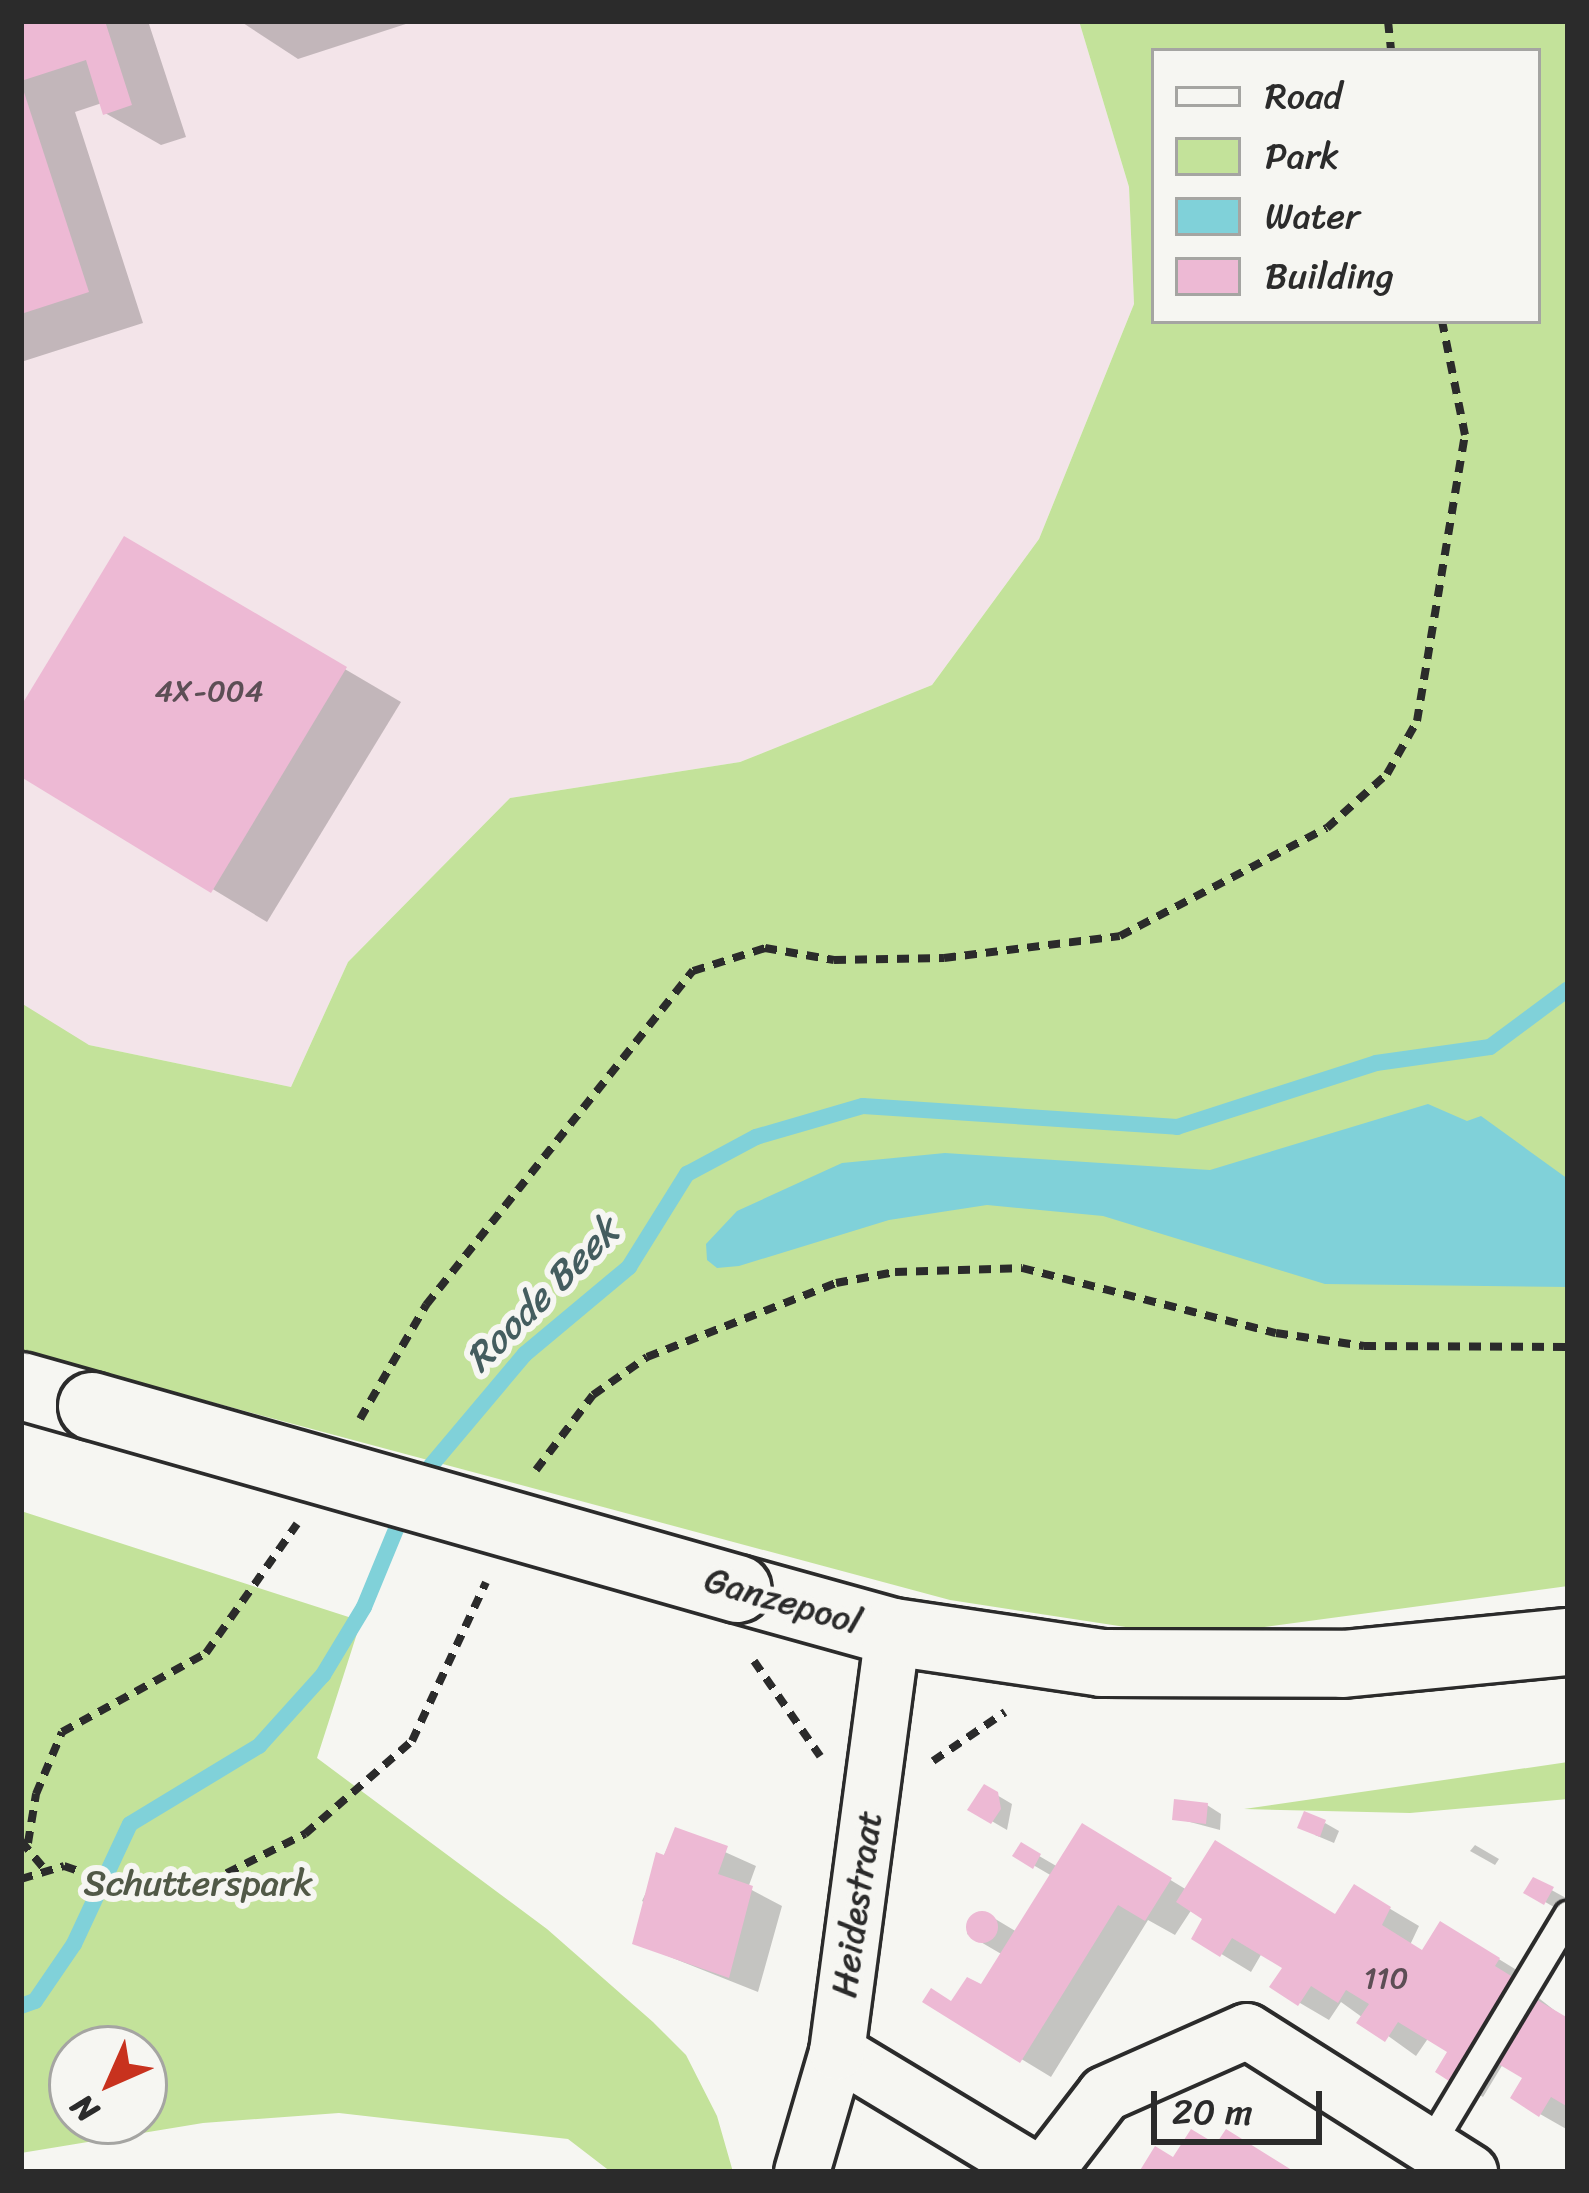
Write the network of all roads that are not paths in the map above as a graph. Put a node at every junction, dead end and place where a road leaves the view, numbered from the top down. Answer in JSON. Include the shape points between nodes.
{"nodes":[{"id":1,"x":21,"y":1386,"type":"edge"},
{"id":2,"x":893,"y":1632,"type":"junction"},
{"id":3,"x":1568,"y":1642,"type":"edge"},
{"id":4,"x":1568,"y":1915,"type":"edge"},
{"id":5,"x":837,"y":2053,"type":"junction"},
{"id":6,"x":1449,"y":2159,"type":"edge"},
{"id":7,"x":802,"y":2172,"type":"edge"},
{"id":8,"x":1041,"y":2172,"type":"edge"}],
"edges":[{"from":1,"to":2,"type":"main road","name":"Ganzepool","bridge":true},
{"from":2,"to":3,"type":"main road","name":"Ganzepool","via":[[1081,1661],[1199,1668],[1343,1664]]},
{"from":2,"to":5,"type":"street","name":"Heidestraat"},
{"from":4,"to":6,"type":"lane"},
{"from":5,"to":7,"type":"street","name":"Heidestraat"},
{"from":5,"to":8,"type":"street"},
{"from":6,"to":8,"type":"street","via":[[1247,2030],[1106,2094]]}]}
